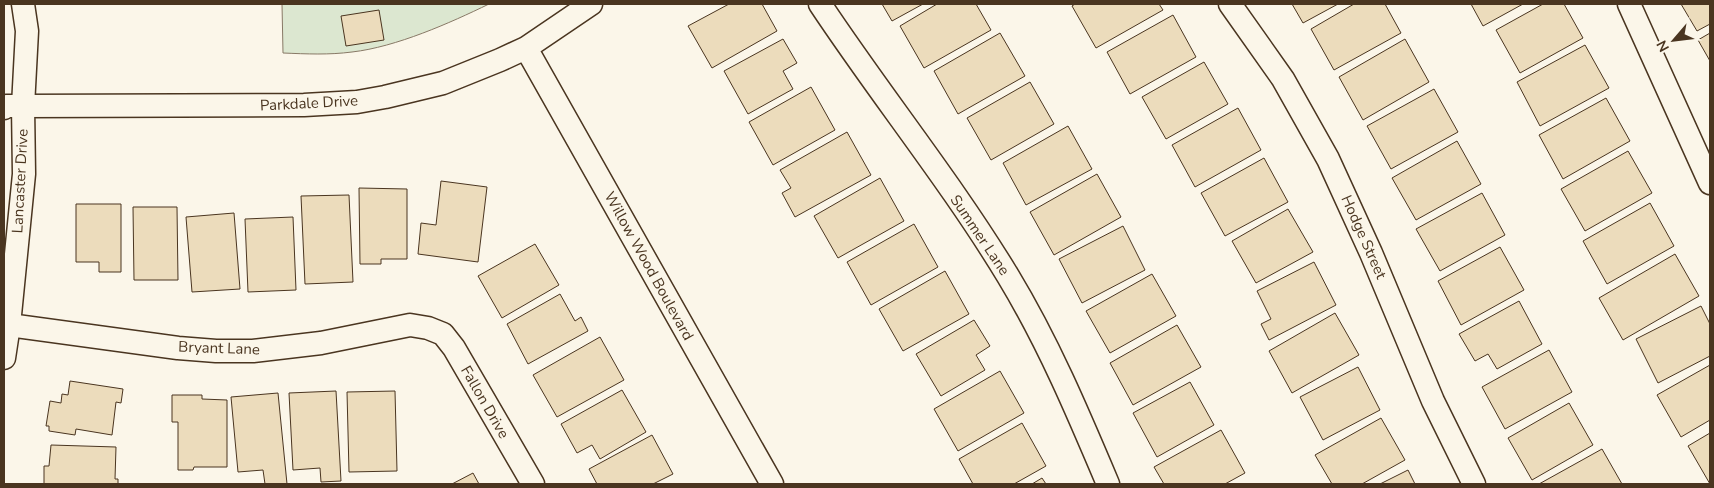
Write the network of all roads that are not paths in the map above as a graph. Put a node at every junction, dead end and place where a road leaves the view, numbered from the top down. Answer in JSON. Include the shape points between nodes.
{"nodes":[{"id":1,"x":23,"y":4,"type":"edge"},
{"id":2,"x":591,"y":4,"type":"edge"},
{"id":3,"x":820,"y":4,"type":"edge"},
{"id":4,"x":1230,"y":4,"type":"edge"},
{"id":5,"x":1629,"y":4,"type":"edge"},
{"id":6,"x":526,"y":48,"type":"junction"},
{"id":7,"x":9,"y":106,"type":"edge"},
{"id":8,"x":1710,"y":183,"type":"edge"},
{"id":9,"x":9,"y":324,"type":"junction"},
{"id":10,"x":428,"y":328,"type":"joint"},
{"id":11,"x":4,"y":358,"type":"edge"},
{"id":12,"x":533,"y":484,"type":"edge"},
{"id":13,"x":772,"y":484,"type":"edge"},
{"id":14,"x":1108,"y":484,"type":"edge"},
{"id":15,"x":1474,"y":484,"type":"edge"}],
"edges":[{"from":1,"to":7,"type":"street","name":"Lancaster Drive","via":[[27,31]]},
{"from":2,"to":6,"type":"street","name":"Parkdale Drive"},
{"from":3,"to":14,"type":"street","name":"Summer Lane","via":[[1008,276],[1062,377]]},
{"from":4,"to":15,"type":"street","name":"Hodge Street","via":[[1283,79],[1328,159],[1433,400]]},
{"from":5,"to":8,"type":"street"},
{"from":6,"to":7,"type":"street","name":"Parkdale Drive","via":[[443,83],[357,102],[269,106]]},
{"from":6,"to":13,"type":"street","name":"Willow Wood Boulevard"},
{"from":7,"to":9,"type":"street","name":"Lancaster Drive","via":[[24,174]]},
{"from":9,"to":10,"type":"street","name":"Bryant Lane","via":[[216,351],[288,348],[410,325]]},
{"from":9,"to":11,"type":"street","name":"Lancaster Drive"},
{"from":10,"to":12,"type":"street","name":"Fallon Drive","via":[[442,334],[454,348]]}]}
